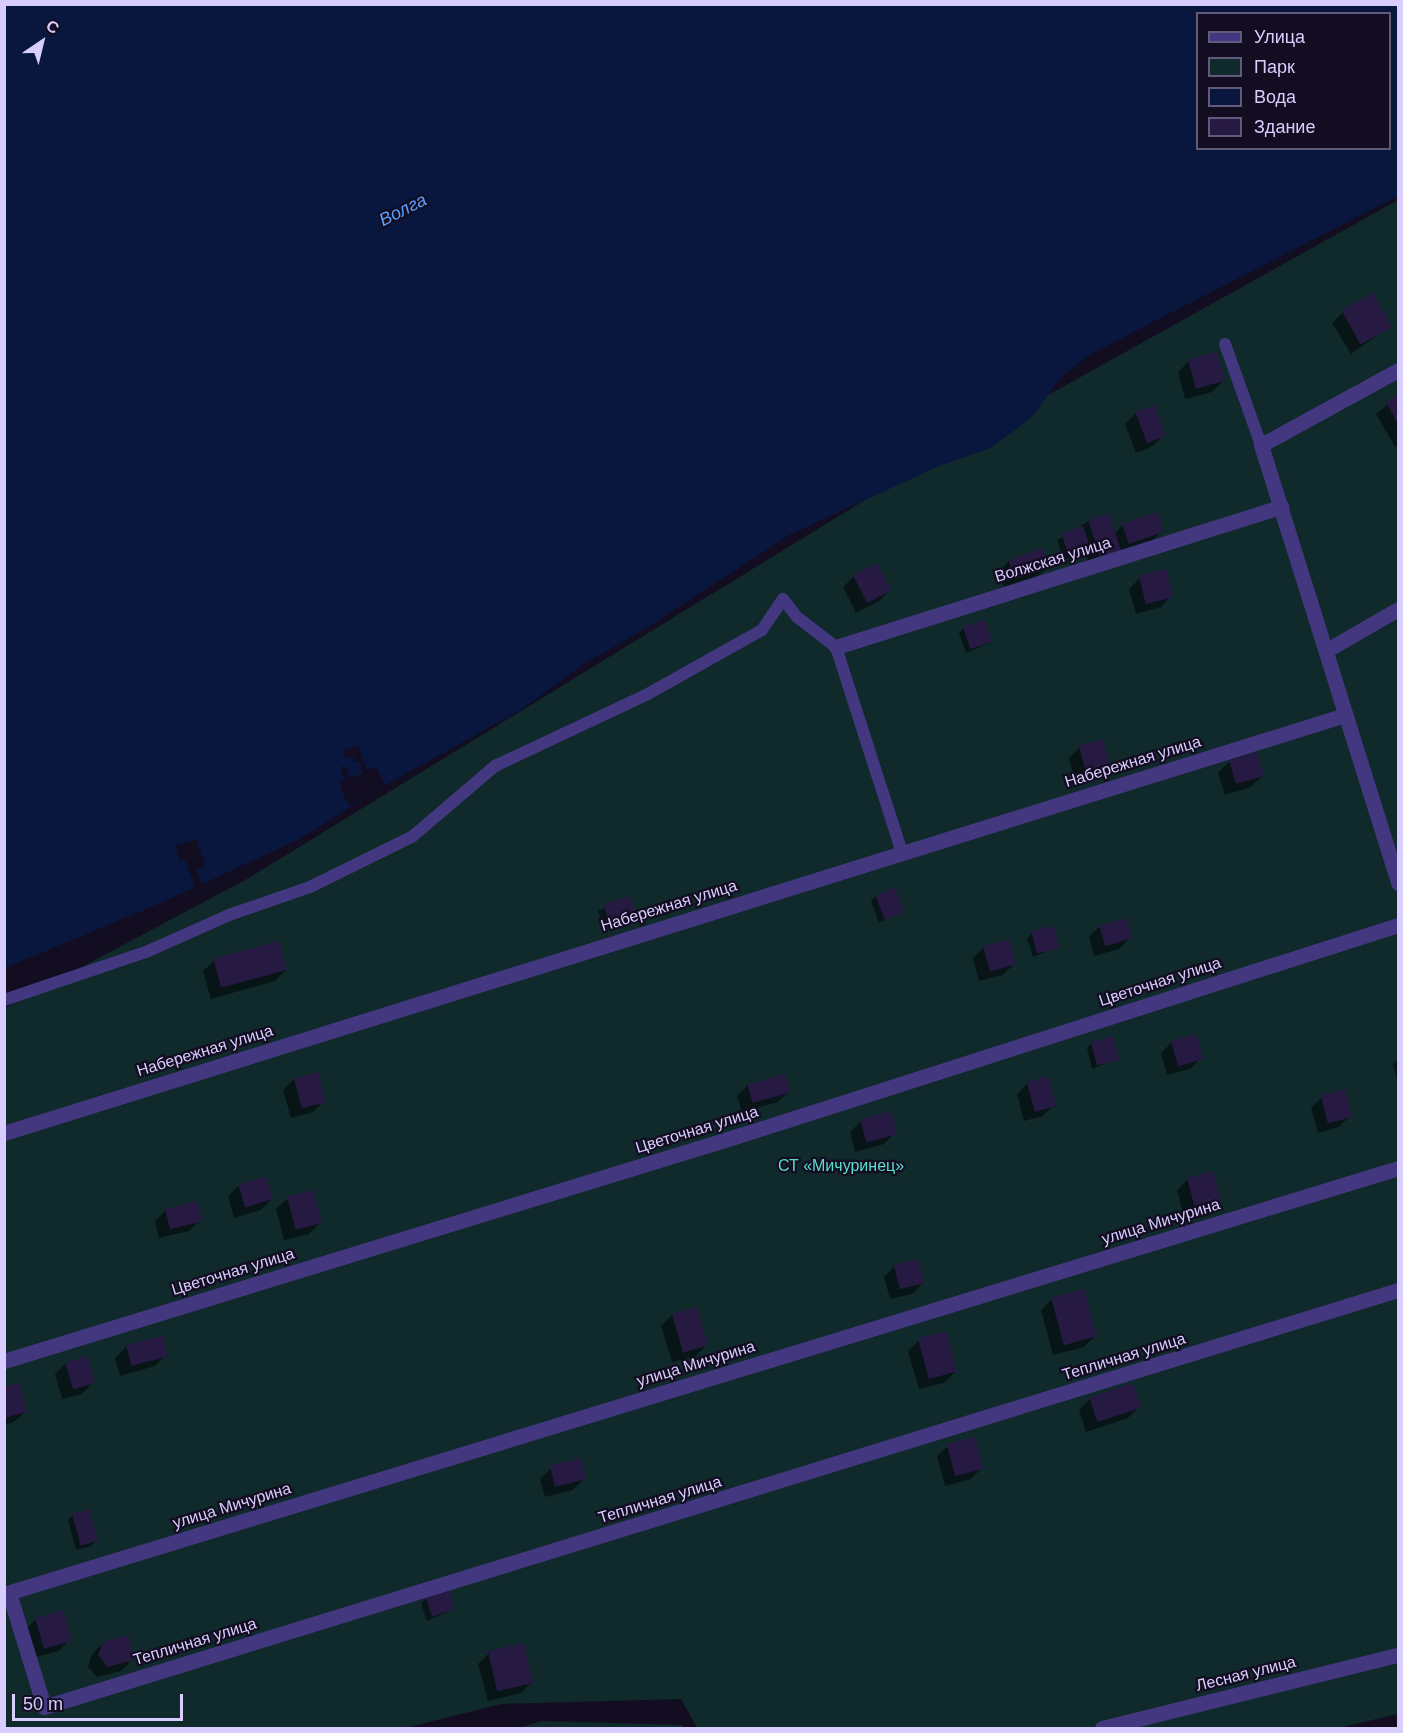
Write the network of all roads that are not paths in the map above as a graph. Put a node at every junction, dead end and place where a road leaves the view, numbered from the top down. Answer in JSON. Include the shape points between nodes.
{"nodes":[{"id":1,"x":1225,"y":344,"type":"dead end"},
{"id":2,"x":1398,"y":370,"type":"edge"},
{"id":3,"x":1262,"y":445,"type":"junction"},
{"id":4,"x":1281,"y":507,"type":"junction"},
{"id":5,"x":1398,"y":609,"type":"edge"},
{"id":6,"x":836,"y":647,"type":"junction"},
{"id":7,"x":1327,"y":650,"type":"junction"},
{"id":8,"x":1345,"y":715,"type":"junction"},
{"id":9,"x":1394,"y":850,"type":"edge"},
{"id":10,"x":902,"y":852,"type":"junction"},
{"id":11,"x":1398,"y":883,"type":"edge"},
{"id":12,"x":1398,"y":925,"type":"edge"},
{"id":13,"x":4,"y":1000,"type":"edge"},
{"id":14,"x":4,"y":1133,"type":"edge"},
{"id":15,"x":1398,"y":1168,"type":"edge"},
{"id":16,"x":1398,"y":1290,"type":"edge"},
{"id":17,"x":4,"y":1361,"type":"edge"},
{"id":18,"x":7,"y":1594,"type":"edge"},
{"id":19,"x":1398,"y":1655,"type":"edge"},
{"id":20,"x":1102,"y":1728,"type":"edge"}],
"edges":[{"from":1,"to":3,"type":"lane"},
{"from":2,"to":3,"type":"street"},
{"from":3,"to":4,"type":"street"},
{"from":4,"to":6,"type":"street","name":"Волжская улица"},
{"from":4,"to":7,"type":"street"},
{"from":5,"to":7,"type":"street"},
{"from":6,"to":10,"type":"lane"},
{"from":6,"to":13,"type":"lane","via":[[797,617],[783,599],[762,630],[646,695],[495,766],[413,836],[310,887],[229,915],[146,952]]},
{"from":7,"to":8,"type":"street"},
{"from":8,"to":9,"type":"street"},
{"from":8,"to":10,"type":"street","name":"Набережная улица"},
{"from":9,"to":11,"type":"street"},
{"from":10,"to":14,"type":"street","name":"Набережная улица"},
{"from":12,"to":17,"type":"street","name":"Цветочная улица","via":[[716,1143]]},
{"from":15,"to":18,"type":"street","name":"улица Мичурина"},
{"from":16,"to":18,"type":"street","name":"Тепличная улица","via":[[44,1707]]},
{"from":19,"to":20,"type":"street","name":"Лесная улица"}]}
